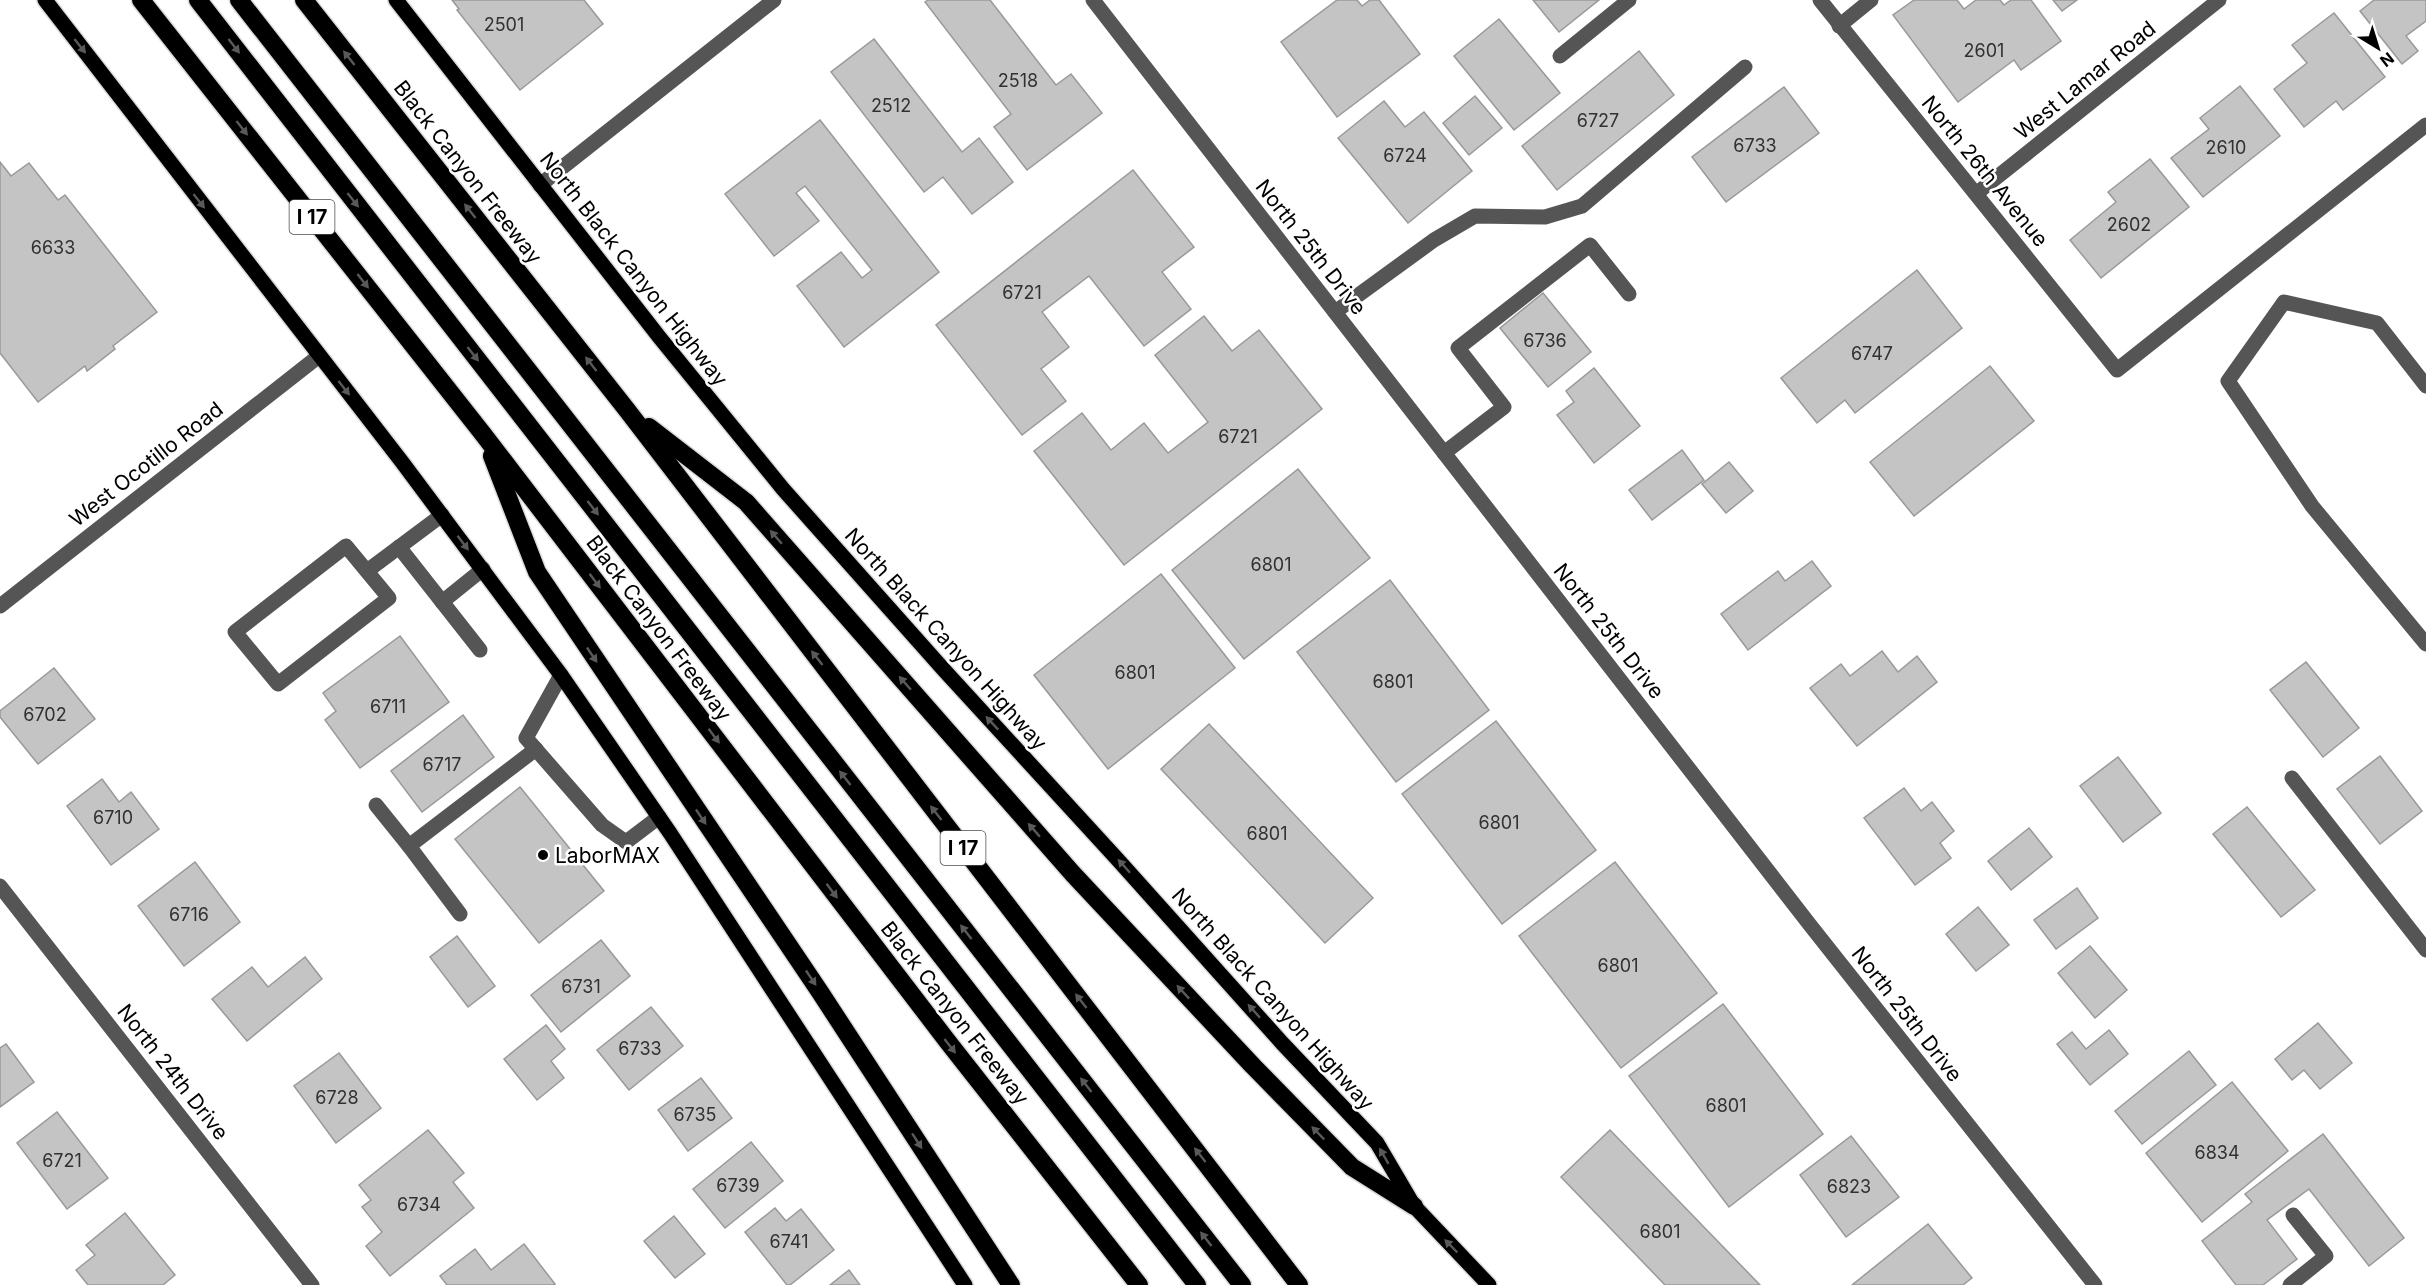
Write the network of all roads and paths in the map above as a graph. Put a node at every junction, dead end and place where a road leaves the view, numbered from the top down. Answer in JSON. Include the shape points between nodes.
{"nodes":[{"id":1,"x":45,"y":0,"type":"edge"},
{"id":2,"x":141,"y":0,"type":"edge"},
{"id":3,"x":198,"y":0,"type":"edge"},
{"id":4,"x":239,"y":0,"type":"edge"},
{"id":5,"x":304,"y":0,"type":"edge"},
{"id":6,"x":396,"y":0,"type":"edge"},
{"id":7,"x":774,"y":0,"type":"edge"},
{"id":8,"x":1093,"y":0,"type":"edge"},
{"id":9,"x":1629,"y":0,"type":"edge"},
{"id":10,"x":1820,"y":0,"type":"edge"},
{"id":11,"x":1871,"y":0,"type":"edge"},
{"id":12,"x":2218,"y":0,"type":"edge"},
{"id":13,"x":1839,"y":26,"type":"junction"},
{"id":14,"x":1560,"y":56,"type":"dead end"},
{"id":15,"x":1745,"y":68,"type":"dead end"},
{"id":16,"x":2426,"y":125,"type":"edge"},
{"id":17,"x":540,"y":185,"type":"junction"},
{"id":18,"x":1977,"y":193,"type":"junction"},
{"id":19,"x":1629,"y":294,"type":"dead end"},
{"id":20,"x":1335,"y":312,"type":"junction"},
{"id":21,"x":319,"y":356,"type":"junction"},
{"id":22,"x":2426,"y":386,"type":"edge"},
{"id":23,"x":627,"y":410,"type":"junction"},
{"id":24,"x":483,"y":434,"type":"junction"},
{"id":25,"x":1444,"y":453,"type":"junction"},
{"id":26,"x":442,"y":515,"type":"junction"},
{"id":27,"x":399,"y":547,"type":"junction"},
{"id":28,"x":483,"y":569,"type":"junction"},
{"id":29,"x":367,"y":571,"type":"junction"},
{"id":30,"x":442,"y":602,"type":"junction"},
{"id":31,"x":0,"y":606,"type":"edge"},
{"id":32,"x":2426,"y":644,"type":"edge"},
{"id":33,"x":480,"y":650,"type":"dead end"},
{"id":34,"x":561,"y":675,"type":"junction"},
{"id":35,"x":536,"y":749,"type":"junction"},
{"id":36,"x":2292,"y":778,"type":"dead end"},
{"id":37,"x":376,"y":805,"type":"dead end"},
{"id":38,"x":659,"y":817,"type":"junction"},
{"id":39,"x":409,"y":846,"type":"junction"},
{"id":40,"x":0,"y":886,"type":"edge"},
{"id":41,"x":460,"y":914,"type":"dead end"},
{"id":42,"x":2426,"y":950,"type":"edge"},
{"id":43,"x":1414,"y":1206,"type":"junction"},
{"id":44,"x":2293,"y":1215,"type":"dead end"},
{"id":45,"x":312,"y":1285,"type":"edge"},
{"id":46,"x":965,"y":1285,"type":"edge"},
{"id":47,"x":1011,"y":1285,"type":"edge"},
{"id":48,"x":1139,"y":1285,"type":"edge"},
{"id":49,"x":1197,"y":1285,"type":"edge"},
{"id":50,"x":1242,"y":1285,"type":"edge"},
{"id":51,"x":1299,"y":1285,"type":"edge"},
{"id":52,"x":1489,"y":1285,"type":"edge"},
{"id":53,"x":2095,"y":1285,"type":"edge"},
{"id":54,"x":2289,"y":1285,"type":"edge"}],
"edges":[{"from":1,"to":21,"type":"main road","one_way":true},
{"from":2,"to":24,"type":"highway","name":"Black Canyon Freeway","number":"I 17","one_way":true},
{"from":3,"to":49,"type":"highway","one_way":true},
{"from":50,"to":4,"type":"highway","one_way":true},
{"from":23,"to":5,"type":"highway","name":"Black Canyon Freeway","number":"I 17","one_way":true},
{"from":6,"to":17,"type":"main road","name":"North Black Canyon Highway"},
{"from":7,"to":17,"type":"street"},
{"from":8,"to":20,"type":"street","name":"North 25th Drive"},
{"from":9,"to":14,"type":"street"},
{"from":10,"to":13,"type":"street","name":"North 26th Avenue"},
{"from":11,"to":13,"type":"street"},
{"from":12,"to":18,"type":"street","name":"West Lamar Road"},
{"from":13,"to":18,"type":"street","name":"North 26th Avenue"},
{"from":15,"to":20,"type":"street","via":[[1582,206],[1545,217],[1475,216],[1434,240]]},
{"from":16,"to":18,"type":"street","name":"North 26th Avenue","via":[[2117,370]]},
{"from":43,"to":17,"type":"main road","name":"North Black Canyon Highway","one_way":true,"via":[[1377,1143],[1282,1043],[783,489]]},
{"from":19,"to":25,"type":"street","via":[[1590,245],[1458,348],[1504,407]]},
{"from":20,"to":25,"type":"street","name":"North 25th Drive"},
{"from":21,"to":26,"type":"main road","one_way":true},
{"from":21,"to":31,"type":"street","name":"West Ocotillo Road"},
{"from":22,"to":32,"type":"street","via":[[2377,323],[2284,303],[2228,381],[2312,506]]},
{"from":43,"to":23,"type":"highway","one_way":true,"via":[[1352,1167],[1253,1066],[1073,874],[746,502]]},
{"from":51,"to":23,"type":"highway","name":"Black Canyon Freeway","number":"I 17","one_way":true},
{"from":24,"to":47,"type":"highway","one_way":true,"via":[[537,572],[820,992]]},
{"from":24,"to":48,"type":"highway","name":"Black Canyon Freeway","number":"I 17","one_way":true,"via":[[940,1033]]},
{"from":25,"to":53,"type":"street","name":"North 25th Drive"},
{"from":26,"to":27,"type":"street"},
{"from":26,"to":28,"type":"main road","one_way":true},
{"from":27,"to":29,"type":"street"},
{"from":27,"to":30,"type":"street"},
{"from":28,"to":30,"type":"street"},
{"from":28,"to":34,"type":"main road"},
{"from":29,"to":29,"type":"street","via":[[389,598],[278,684],[235,632],[346,546]]},
{"from":30,"to":33,"type":"street"},
{"from":34,"to":35,"type":"street","via":[[526,738]]},
{"from":34,"to":38,"type":"main road"},
{"from":35,"to":38,"type":"street","via":[[602,825],[626,842]]},
{"from":35,"to":39,"type":"street"},
{"from":36,"to":42,"type":"street"},
{"from":37,"to":39,"type":"street"},
{"from":38,"to":46,"type":"main road"},
{"from":39,"to":41,"type":"street"},
{"from":40,"to":45,"type":"street","name":"North 24th Drive"},
{"from":52,"to":43,"type":"main road","name":"North Black Canyon Highway","one_way":true},
{"from":44,"to":54,"type":"street","via":[[2326,1256]]}]}
